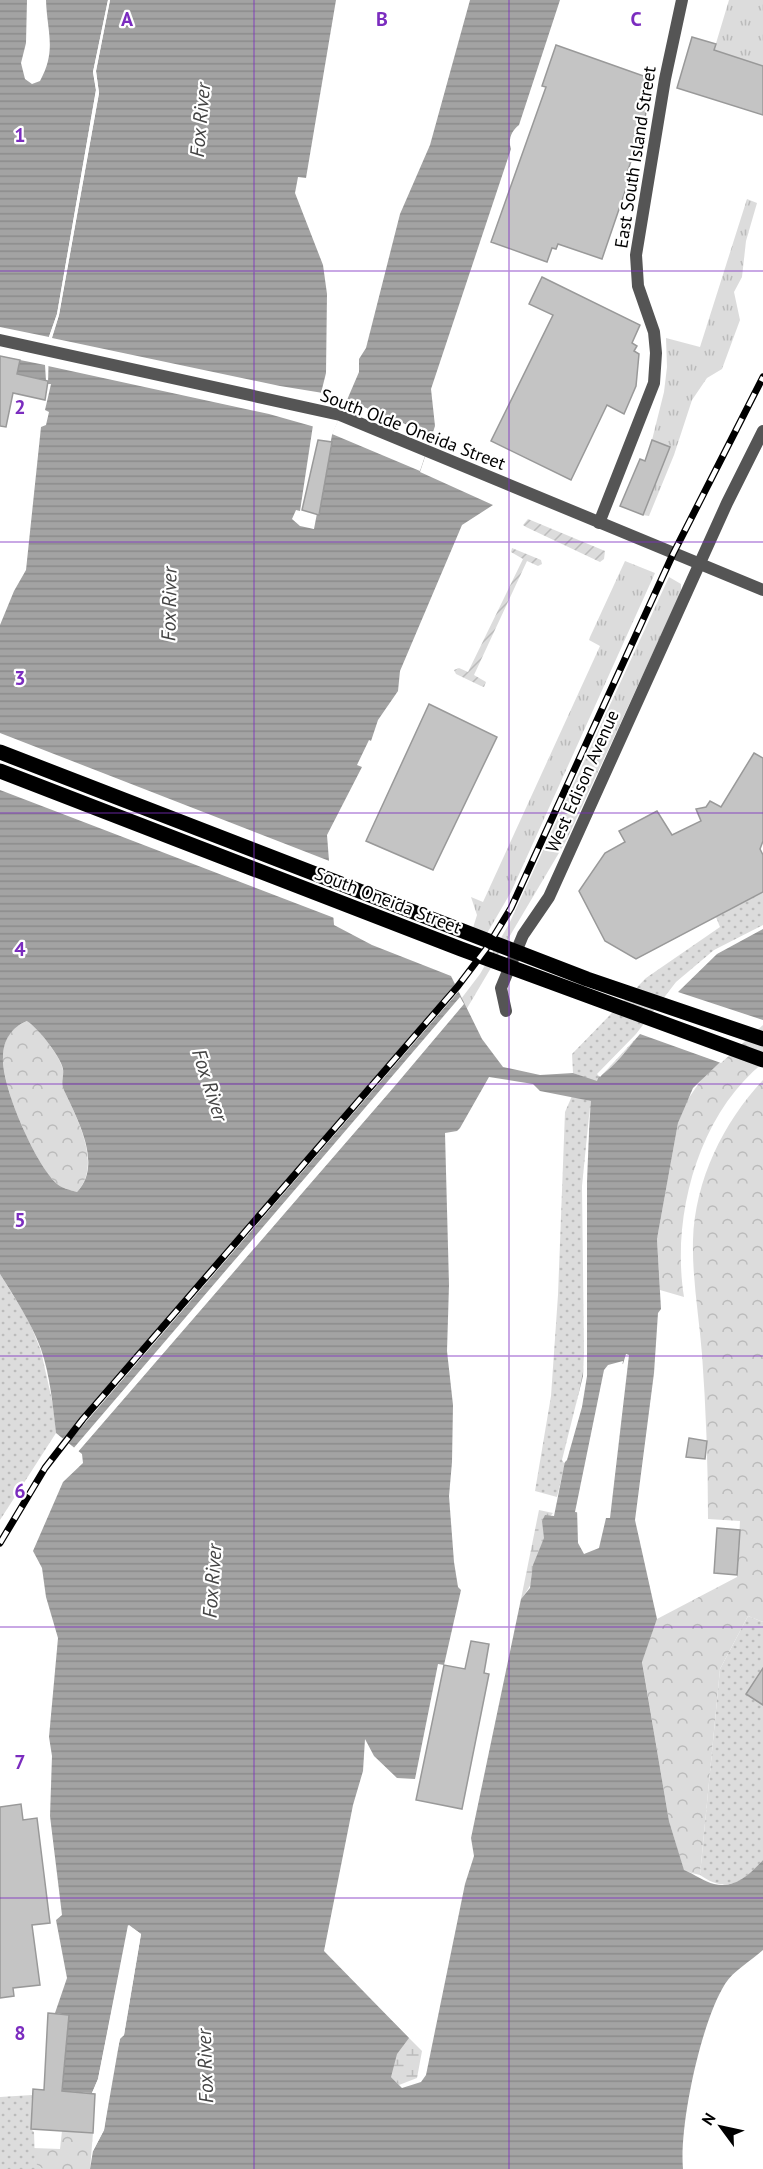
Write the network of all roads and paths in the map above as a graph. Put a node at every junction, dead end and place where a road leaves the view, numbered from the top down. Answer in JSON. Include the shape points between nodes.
{"nodes":[{"id":1,"x":682,"y":0,"type":"edge"},
{"id":2,"x":0,"y":340,"type":"edge"},
{"id":3,"x":763,"y":431,"type":"edge"},
{"id":4,"x":599,"y":523,"type":"junction"},
{"id":5,"x":701,"y":564,"type":"junction"},
{"id":6,"x":763,"y":590,"type":"edge"},
{"id":7,"x":0,"y":752,"type":"edge"},
{"id":8,"x":0,"y":771,"type":"edge"},
{"id":9,"x":506,"y":1011,"type":"dead end"},
{"id":10,"x":763,"y":1039,"type":"edge"},
{"id":11,"x":763,"y":1060,"type":"edge"}],
"edges":[{"from":1,"to":4,"type":"street","name":"East South Island Street","via":[[636,255],[638,286],[654,332],[654,383]]},
{"from":2,"to":4,"type":"street","name":"South Olde Oneida Street","via":[[319,409]]},
{"from":3,"to":5,"type":"street","name":"West Edison Avenue"},
{"from":4,"to":5,"type":"street","name":"South Olde Oneida Street"},
{"from":5,"to":6,"type":"street","name":"South Olde Oneida Street"},
{"from":5,"to":9,"type":"street","name":"West Edison Avenue","via":[[549,897],[523,935],[501,988]]},
{"from":7,"to":10,"type":"main road","name":"South Oneida Street","via":[[587,980]]},
{"from":8,"to":11,"type":"main road","name":"South Oneida Street","via":[[461,949]]}]}
